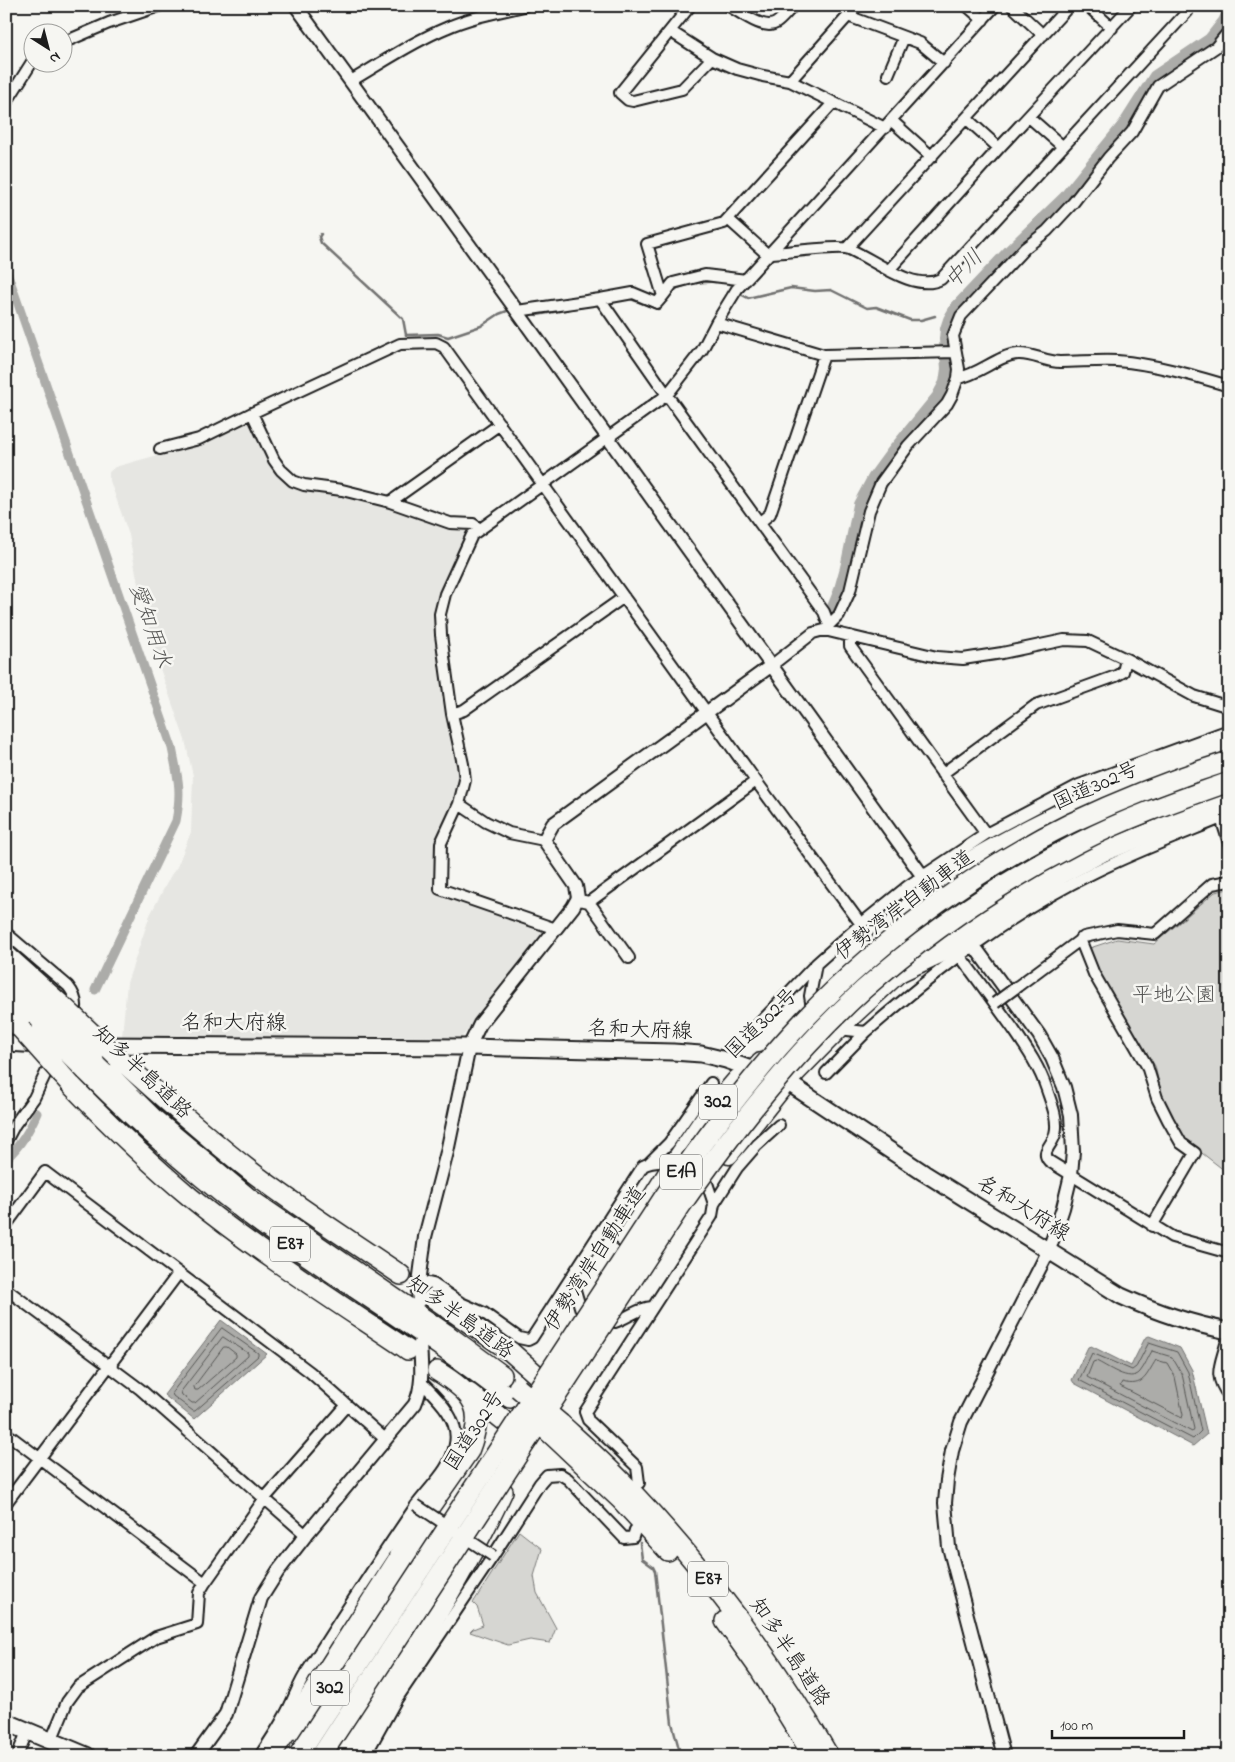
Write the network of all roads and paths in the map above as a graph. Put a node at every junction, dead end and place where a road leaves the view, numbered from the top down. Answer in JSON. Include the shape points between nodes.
{"nodes":[{"id":1,"x":159,"y":6,"type":"edge"},
{"id":2,"x":296,"y":6,"type":"edge"},
{"id":3,"x":524,"y":6,"type":"edge"},
{"id":4,"x":690,"y":6,"type":"edge"},
{"id":5,"x":729,"y":6,"type":"edge"},
{"id":6,"x":792,"y":6,"type":"edge"},
{"id":7,"x":857,"y":6,"type":"edge"},
{"id":8,"x":967,"y":6,"type":"edge"},
{"id":9,"x":995,"y":6,"type":"edge"},
{"id":10,"x":1012,"y":6,"type":"edge"},
{"id":11,"x":1069,"y":6,"type":"edge"},
{"id":12,"x":1088,"y":6,"type":"edge"},
{"id":13,"x":1131,"y":6,"type":"edge"},
{"id":14,"x":1184,"y":6,"type":"edge"},
{"id":15,"x":848,"y":16,"type":"junction"},
{"id":16,"x":983,"y":20,"type":"junction"},
{"id":17,"x":1112,"y":28,"type":"junction"},
{"id":18,"x":670,"y":31,"type":"junction"},
{"id":19,"x":1229,"y":31,"type":"edge"},
{"id":20,"x":1043,"y":35,"type":"junction"},
{"id":21,"x":904,"y":37,"type":"junction"},
{"id":22,"x":72,"y":39,"type":"edge"},
{"id":23,"x":712,"y":58,"type":"junction"},
{"id":24,"x":944,"y":63,"type":"junction"},
{"id":25,"x":26,"y":72,"type":"edge"},
{"id":26,"x":888,"y":74,"type":"dead end"},
{"id":27,"x":351,"y":81,"type":"junction"},
{"id":28,"x":790,"y":81,"type":"junction"},
{"id":29,"x":6,"y":103,"type":"edge"},
{"id":30,"x":833,"y":103,"type":"junction"},
{"id":31,"x":1030,"y":117,"type":"junction"},
{"id":32,"x":967,"y":119,"type":"junction"},
{"id":33,"x":888,"y":124,"type":"junction"},
{"id":34,"x":1062,"y":146,"type":"junction"},
{"id":35,"x":999,"y":148,"type":"junction"},
{"id":36,"x":932,"y":156,"type":"junction"},
{"id":37,"x":728,"y":219,"type":"junction"},
{"id":38,"x":847,"y":248,"type":"junction"},
{"id":39,"x":768,"y":254,"type":"junction"},
{"id":40,"x":889,"y":270,"type":"junction"},
{"id":41,"x":746,"y":280,"type":"junction"},
{"id":42,"x":663,"y":296,"type":"junction"},
{"id":43,"x":600,"y":299,"type":"junction"},
{"id":44,"x":517,"y":311,"type":"junction"},
{"id":45,"x":716,"y":323,"type":"junction"},
{"id":46,"x":956,"y":352,"type":"junction"},
{"id":47,"x":824,"y":356,"type":"junction"},
{"id":48,"x":958,"y":378,"type":"junction"},
{"id":49,"x":1229,"y":386,"type":"edge"},
{"id":50,"x":667,"y":394,"type":"junction"},
{"id":51,"x":252,"y":413,"type":"junction"},
{"id":52,"x":500,"y":424,"type":"junction"},
{"id":53,"x":607,"y":437,"type":"junction"},
{"id":54,"x":160,"y":449,"type":"dead end"},
{"id":55,"x":543,"y":484,"type":"junction"},
{"id":56,"x":390,"y":502,"type":"junction"},
{"id":57,"x":760,"y":522,"type":"junction"},
{"id":58,"x":480,"y":529,"type":"junction"},
{"id":59,"x":624,"y":597,"type":"junction"},
{"id":60,"x":829,"y":627,"type":"junction"},
{"id":61,"x":850,"y":636,"type":"junction"},
{"id":62,"x":1126,"y":659,"type":"junction"},
{"id":63,"x":772,"y":665,"type":"junction"},
{"id":64,"x":1229,"y":707,"type":"edge"},
{"id":65,"x":706,"y":711,"type":"junction"},
{"id":66,"x":452,"y":714,"type":"junction"},
{"id":67,"x":1229,"y":730,"type":"edge"},
{"id":68,"x":1229,"y":742,"type":"edge"},
{"id":69,"x":1229,"y":759,"type":"edge"},
{"id":70,"x":942,"y":774,"type":"junction"},
{"id":71,"x":756,"y":781,"type":"junction"},
{"id":72,"x":1229,"y":782,"type":"edge"},
{"id":73,"x":1229,"y":794,"type":"edge"},
{"id":74,"x":459,"y":804,"type":"junction"},
{"id":75,"x":1226,"y":813,"type":"edge"},
{"id":76,"x":986,"y":834,"type":"junction"},
{"id":77,"x":544,"y":840,"type":"junction"},
{"id":78,"x":1229,"y":843,"type":"edge"},
{"id":79,"x":919,"y":871,"type":"dead end"},
{"id":80,"x":1229,"y":881,"type":"edge"},
{"id":81,"x":583,"y":900,"type":"junction"},
{"id":82,"x":861,"y":924,"type":"junction"},
{"id":83,"x":556,"y":929,"type":"junction"},
{"id":84,"x":6,"y":933,"type":"edge"},
{"id":85,"x":1080,"y":939,"type":"junction"},
{"id":86,"x":879,"y":944,"type":"junction"},
{"id":87,"x":977,"y":950,"type":"dead end"},
{"id":88,"x":6,"y":955,"type":"edge"},
{"id":89,"x":960,"y":956,"type":"junction"},
{"id":90,"x":629,"y":958,"type":"dead end"},
{"id":91,"x":816,"y":964,"type":"junction"},
{"id":92,"x":900,"y":972,"type":"junction"},
{"id":93,"x":6,"y":973,"type":"edge"},
{"id":94,"x":6,"y":991,"type":"edge"},
{"id":95,"x":995,"y":1003,"type":"junction"},
{"id":96,"x":812,"y":1008,"type":"junction"},
{"id":97,"x":6,"y":1013,"type":"edge"},
{"id":98,"x":53,"y":1017,"type":"junction"},
{"id":99,"x":756,"y":1028,"type":"dead end"},
{"id":100,"x":838,"y":1029,"type":"junction"},
{"id":101,"x":866,"y":1032,"type":"junction"},
{"id":102,"x":6,"y":1043,"type":"edge"},
{"id":103,"x":59,"y":1045,"type":"junction"},
{"id":104,"x":470,"y":1047,"type":"junction"},
{"id":105,"x":754,"y":1070,"type":"junction"},
{"id":106,"x":826,"y":1073,"type":"dead end"},
{"id":107,"x":787,"y":1082,"type":"junction"},
{"id":108,"x":711,"y":1083,"type":"dead end"},
{"id":109,"x":779,"y":1124,"type":"dead end"},
{"id":110,"x":6,"y":1141,"type":"edge"},
{"id":111,"x":676,"y":1160,"type":"junction"},
{"id":112,"x":649,"y":1162,"type":"junction"},
{"id":113,"x":1071,"y":1175,"type":"junction"},
{"id":114,"x":707,"y":1183,"type":"junction"},
{"id":115,"x":714,"y":1204,"type":"junction"},
{"id":116,"x":6,"y":1224,"type":"edge"},
{"id":117,"x":1152,"y":1226,"type":"junction"},
{"id":118,"x":1049,"y":1250,"type":"junction"},
{"id":119,"x":1229,"y":1253,"type":"edge"},
{"id":120,"x":178,"y":1274,"type":"junction"},
{"id":121,"x":401,"y":1275,"type":"dead end"},
{"id":122,"x":571,"y":1277,"type":"junction"},
{"id":123,"x":420,"y":1281,"type":"junction"},
{"id":124,"x":6,"y":1288,"type":"edge"},
{"id":125,"x":426,"y":1299,"type":"joint"},
{"id":126,"x":652,"y":1307,"type":"junction"},
{"id":127,"x":581,"y":1310,"type":"junction"},
{"id":128,"x":615,"y":1322,"type":"junction"},
{"id":129,"x":1228,"y":1331,"type":"edge"},
{"id":130,"x":414,"y":1347,"type":"joint"},
{"id":131,"x":108,"y":1367,"type":"junction"},
{"id":132,"x":437,"y":1371,"type":"dead end"},
{"id":133,"x":538,"y":1376,"type":"junction"},
{"id":134,"x":422,"y":1383,"type":"junction"},
{"id":135,"x":460,"y":1386,"type":"junction"},
{"id":136,"x":1229,"y":1396,"type":"edge"},
{"id":137,"x":563,"y":1397,"type":"junction"},
{"id":138,"x":346,"y":1406,"type":"junction"},
{"id":139,"x":1229,"y":1421,"type":"edge"},
{"id":140,"x":507,"y":1423,"type":"junction"},
{"id":141,"x":1229,"y":1428,"type":"edge"},
{"id":142,"x":556,"y":1430,"type":"junction"},
{"id":143,"x":6,"y":1433,"type":"edge"},
{"id":144,"x":384,"y":1439,"type":"junction"},
{"id":145,"x":533,"y":1444,"type":"junction"},
{"id":146,"x":40,"y":1459,"type":"junction"},
{"id":147,"x":639,"y":1483,"type":"dead end"},
{"id":148,"x":503,"y":1491,"type":"junction"},
{"id":149,"x":265,"y":1498,"type":"junction"},
{"id":150,"x":6,"y":1503,"type":"edge"},
{"id":151,"x":416,"y":1506,"type":"junction"},
{"id":152,"x":635,"y":1530,"type":"dead end"},
{"id":153,"x":432,"y":1533,"type":"junction"},
{"id":154,"x":306,"y":1534,"type":"junction"},
{"id":155,"x":452,"y":1554,"type":"junction"},
{"id":156,"x":493,"y":1556,"type":"junction"},
{"id":157,"x":396,"y":1562,"type":"junction"},
{"id":158,"x":205,"y":1584,"type":"junction"},
{"id":159,"x":387,"y":1620,"type":"junction"},
{"id":160,"x":6,"y":1722,"type":"edge"},
{"id":161,"x":27,"y":1732,"type":"junction"},
{"id":162,"x":51,"y":1740,"type":"junction"},
{"id":163,"x":16,"y":1756,"type":"edge"},
{"id":164,"x":86,"y":1756,"type":"edge"},
{"id":165,"x":196,"y":1756,"type":"edge"},
{"id":166,"x":260,"y":1756,"type":"edge"},
{"id":167,"x":270,"y":1756,"type":"edge"},
{"id":168,"x":288,"y":1756,"type":"edge"},
{"id":169,"x":298,"y":1756,"type":"edge"},
{"id":170,"x":321,"y":1756,"type":"edge"},
{"id":171,"x":334,"y":1756,"type":"edge"},
{"id":172,"x":338,"y":1756,"type":"edge"},
{"id":173,"x":352,"y":1756,"type":"edge"},
{"id":174,"x":365,"y":1756,"type":"edge"},
{"id":175,"x":813,"y":1756,"type":"edge"},
{"id":176,"x":830,"y":1756,"type":"edge"},
{"id":177,"x":1004,"y":1756,"type":"edge"}],
"edges":[{"from":1,"to":22,"type":"street"},
{"from":2,"to":27,"type":"street"},
{"from":3,"to":27,"type":"street","via":[[447,27]]},
{"from":4,"to":18,"type":"street"},
{"from":5,"to":6,"type":"street","via":[[761,24],[769,25],[777,22]]},
{"from":7,"to":15,"type":"street"},
{"from":8,"to":16,"type":"street"},
{"from":9,"to":16,"type":"street"},
{"from":10,"to":20,"type":"street"},
{"from":11,"to":20,"type":"street"},
{"from":12,"to":17,"type":"street"},
{"from":13,"to":17,"type":"street"},
{"from":14,"to":34,"type":"street","via":[[1187,12]]},
{"from":15,"to":21,"type":"street"},
{"from":15,"to":28,"type":"street"},
{"from":16,"to":24,"type":"street"},
{"from":17,"to":31,"type":"street"},
{"from":18,"to":23,"type":"street"},
{"from":18,"to":23,"type":"street","via":[[620,93],[628,100],[682,90]]},
{"from":19,"to":46,"type":"street","via":[[1216,48],[1158,86],[1132,132],[1073,203],[961,316],[953,336]]},
{"from":20,"to":32,"type":"street"},
{"from":21,"to":24,"type":"street","via":[[920,43]]},
{"from":21,"to":26,"type":"street"},
{"from":23,"to":28,"type":"street","via":[[737,69]]},
{"from":24,"to":33,"type":"street"},
{"from":25,"to":29,"type":"street"},
{"from":27,"to":44,"type":"street"},
{"from":28,"to":30,"type":"street"},
{"from":30,"to":33,"type":"street"},
{"from":30,"to":37,"type":"street"},
{"from":31,"to":34,"type":"street"},
{"from":31,"to":35,"type":"street"},
{"from":32,"to":35,"type":"street"},
{"from":32,"to":36,"type":"street"},
{"from":33,"to":36,"type":"street"},
{"from":33,"to":39,"type":"street"},
{"from":34,"to":40,"type":"street","via":[[941,279],[920,283]]},
{"from":35,"to":40,"type":"street"},
{"from":36,"to":38,"type":"street"},
{"from":37,"to":39,"type":"street"},
{"from":37,"to":42,"type":"street","via":[[724,223],[647,244]]},
{"from":38,"to":39,"type":"street"},
{"from":38,"to":40,"type":"street"},
{"from":39,"to":41,"type":"street"},
{"from":41,"to":42,"type":"street","via":[[705,275],[674,283]]},
{"from":41,"to":45,"type":"street"},
{"from":42,"to":43,"type":"street","via":[[658,303],[633,293]]},
{"from":43,"to":44,"type":"street"},
{"from":43,"to":50,"type":"street"},
{"from":44,"to":53,"type":"street"},
{"from":45,"to":47,"type":"street"},
{"from":45,"to":50,"type":"street","via":[[702,350]]},
{"from":46,"to":47,"type":"street"},
{"from":46,"to":48,"type":"street"},
{"from":47,"to":57,"type":"street","via":[[770,514]]},
{"from":48,"to":49,"type":"street","via":[[1020,354],[1053,361],[1137,364],[1180,371]]},
{"from":48,"to":60,"type":"street","via":[[947,404],[908,446],[881,483],[868,511],[850,591],[839,615]]},
{"from":50,"to":53,"type":"street"},
{"from":50,"to":57,"type":"street"},
{"from":51,"to":52,"type":"street","via":[[400,344],[436,343],[444,347]]},
{"from":51,"to":54,"type":"street","via":[[200,439]]},
{"from":51,"to":56,"type":"street","via":[[274,460],[293,481]]},
{"from":52,"to":55,"type":"street"},
{"from":52,"to":56,"type":"street"},
{"from":53,"to":55,"type":"street"},
{"from":53,"to":63,"type":"street"},
{"from":55,"to":58,"type":"street"},
{"from":55,"to":59,"type":"street"},
{"from":56,"to":58,"type":"street","via":[[450,523],[473,524]]},
{"from":57,"to":60,"type":"street","via":[[824,612]]},
{"from":58,"to":66,"type":"street","via":[[472,535],[442,602],[440,614]]},
{"from":59,"to":65,"type":"street"},
{"from":59,"to":66,"type":"street","via":[[464,710]]},
{"from":60,"to":61,"type":"street"},
{"from":60,"to":63,"type":"street","via":[[813,633]]},
{"from":61,"to":62,"type":"street","via":[[937,658],[963,659],[1064,640],[1088,641]]},
{"from":61,"to":70,"type":"street","via":[[850,646]]},
{"from":62,"to":64,"type":"street","via":[[1194,696]]},
{"from":62,"to":70,"type":"street","via":[[1123,672],[1036,706]]},
{"from":63,"to":65,"type":"street"},
{"from":63,"to":79,"type":"street"},
{"from":65,"to":71,"type":"street"},
{"from":65,"to":77,"type":"street","via":[[553,824]]},
{"from":66,"to":74,"type":"street","via":[[464,764],[465,780]]},
{"from":67,"to":76,"type":"street","via":[[1080,785]]},
{"from":68,"to":86,"type":"highway","via":[[1086,800],[997,845],[919,898],[897,919]]},
{"from":69,"to":86,"type":"highway","name":"国道302号","number":"302","via":[[1160,783],[1071,821],[986,870]]},
{"from":69,"to":159,"type":"highway","name":"伊勢湾岸自動車道","number":"E1A","bridge":true,"via":[[1110,806],[1023,849],[976,878],[892,940],[848,976],[806,1018],[730,1107],[664,1197]]},
{"from":70,"to":76,"type":"street"},
{"from":71,"to":81,"type":"street"},
{"from":71,"to":82,"type":"street"},
{"from":72,"to":155,"type":"highway","name":"伊勢湾岸自動車道","number":"E1A","bridge":true,"via":[[1119,824],[1034,867],[988,895],[905,955],[822,1031],[712,1162]]},
{"from":73,"to":92,"type":"highway","number":"302","via":[[1122,835],[1058,864],[1002,897]]},
{"from":74,"to":77,"type":"street","via":[[509,833]]},
{"from":74,"to":83,"type":"street","via":[[441,843],[440,889]]},
{"from":75,"to":78,"type":"street"},
{"from":75,"to":89,"type":"street","via":[[1091,874],[1039,902]]},
{"from":75,"to":92,"type":"highway","via":[[1157,830],[1102,852],[1062,873],[949,948]]},
{"from":76,"to":82,"type":"street","via":[[908,886]]},
{"from":77,"to":81,"type":"street"},
{"from":80,"to":85,"type":"street","via":[[1212,884],[1155,934],[1117,930]]},
{"from":81,"to":83,"type":"street","via":[[573,907]]},
{"from":81,"to":90,"type":"street"},
{"from":82,"to":91,"type":"street"},
{"from":83,"to":104,"type":"street","via":[[480,1024]]},
{"from":84,"to":103,"type":"street","via":[[74,993],[75,1014]]},
{"from":85,"to":95,"type":"street","bridge":true},
{"from":85,"to":117,"type":"street","via":[[1094,974],[1147,1066],[1156,1098],[1182,1143],[1195,1153]]},
{"from":86,"to":96,"type":"highway","name":"国道302号","number":"302"},
{"from":87,"to":113,"type":"street","via":[[1052,1058],[1071,1115]]},
{"from":88,"to":98,"type":"highway"},
{"from":89,"to":95,"type":"street"},
{"from":89,"to":101,"type":"street"},
{"from":91,"to":96,"type":"street","via":[[810,996]]},
{"from":91,"to":99,"type":"street"},
{"from":92,"to":100,"type":"highway","number":"302"},
{"from":93,"to":98,"type":"highway","name":"知多半島道路","number":"E87"},
{"from":94,"to":98,"type":"highway","name":"知多半島道路","number":"E87"},
{"from":95,"to":113,"type":"street","via":[[1032,1056],[1047,1089],[1056,1132],[1046,1158]]},
{"from":96,"to":105,"type":"highway","name":"国道302号","number":"302"},
{"from":97,"to":130,"type":"highway","bridge":true,"via":[[111,1126],[191,1197],[288,1268]]},
{"from":98,"to":121,"type":"highway","bridge":true,"via":[[118,1058],[181,1114],[284,1196]]},
{"from":98,"to":142,"type":"highway","name":"知多半島道路","number":"E87","bridge":true,"via":[[89,1065],[250,1199],[445,1333]]},
{"from":100,"to":101,"type":"street"},
{"from":100,"to":107,"type":"highway","number":"302"},
{"from":101,"to":106,"type":"street"},
{"from":102,"to":103,"type":"main road","name":"名和大府線"},
{"from":103,"to":104,"type":"main road","name":"名和大府線"},
{"from":103,"to":110,"type":"street","via":[[34,1098]]},
{"from":104,"to":105,"type":"main road","name":"名和大府線","via":[[701,1054]]},
{"from":104,"to":123,"type":"street","via":[[425,1236]]},
{"from":105,"to":107,"type":"main road","name":"名和大府線"},
{"from":105,"to":111,"type":"highway","name":"国道302号","number":"302","via":[[737,1079]]},
{"from":107,"to":114,"type":"highway","number":"302"},
{"from":107,"to":118,"type":"main road","name":"名和大府線","via":[[924,1173]]},
{"from":108,"to":112,"type":"street","via":[[669,1144]]},
{"from":109,"to":115,"type":"street","via":[[737,1168]]},
{"from":111,"to":112,"type":"street"},
{"from":111,"to":127,"type":"highway","name":"国道302号","number":"302"},
{"from":112,"to":122,"type":"street"},
{"from":113,"to":117,"type":"street"},
{"from":113,"to":118,"type":"street"},
{"from":114,"to":115,"type":"street"},
{"from":114,"to":128,"type":"highway","number":"302"},
{"from":115,"to":126,"type":"street","via":[[712,1216]]},
{"from":116,"to":120,"type":"street","via":[[44,1172]]},
{"from":117,"to":119,"type":"street","via":[[1172,1237]]},
{"from":118,"to":129,"type":"main road","name":"名和大府線","via":[[1100,1284],[1145,1307],[1192,1324]]},
{"from":118,"to":177,"type":"street","via":[[960,1422],[947,1480],[945,1503],[949,1547]]},
{"from":120,"to":131,"type":"street"},
{"from":120,"to":138,"type":"street","via":[[310,1372]]},
{"from":122,"to":123,"type":"street","via":[[528,1340],[512,1335],[484,1313],[434,1284]]},
{"from":122,"to":127,"type":"street"},
{"from":123,"to":125,"type":"street"},
{"from":124,"to":131,"type":"street"},
{"from":125,"to":133,"type":"highway","via":[[511,1352]]},
{"from":126,"to":128,"type":"street","via":[[643,1307]]},
{"from":126,"to":147,"type":"street","via":[[585,1412],[588,1420],[637,1467]]},
{"from":127,"to":133,"type":"highway","name":"国道302号","number":"302"},
{"from":128,"to":137,"type":"highway","number":"302"},
{"from":129,"to":136,"type":"street","via":[[1218,1371]]},
{"from":130,"to":134,"type":"street"},
{"from":131,"to":146,"type":"street"},
{"from":131,"to":149,"type":"street","via":[[140,1389]]},
{"from":132,"to":135,"type":"highway"},
{"from":133,"to":137,"type":"highway"},
{"from":133,"to":140,"type":"highway","name":"国道302号","number":"302"},
{"from":134,"to":144,"type":"street","via":[[415,1404]]},
{"from":134,"to":151,"type":"street","via":[[439,1400],[451,1419],[456,1442],[447,1466]]},
{"from":135,"to":140,"type":"highway"},
{"from":135,"to":157,"type":"highway","via":[[477,1415],[475,1435],[469,1451],[408,1538]]},
{"from":137,"to":145,"type":"highway","number":"302"},
{"from":138,"to":144,"type":"street"},
{"from":138,"to":149,"type":"street"},
{"from":139,"to":141,"type":"street"},
{"from":140,"to":145,"type":"highway"},
{"from":140,"to":153,"type":"highway","name":"国道302号","number":"302"},
{"from":142,"to":175,"type":"highway","name":"知多半島道路","number":"E87","via":[[673,1556],[729,1626]]},
{"from":142,"to":176,"type":"highway","name":"知多半島道路","number":"E87","via":[[631,1491],[664,1526],[758,1644]]},
{"from":143,"to":146,"type":"street"},
{"from":144,"to":154,"type":"street"},
{"from":145,"to":148,"type":"highway","number":"302"},
{"from":146,"to":150,"type":"street"},
{"from":146,"to":158,"type":"street"},
{"from":148,"to":171,"type":"highway","number":"302"},
{"from":148,"to":173,"type":"highway","via":[[474,1550]]},
{"from":149,"to":154,"type":"street"},
{"from":149,"to":158,"type":"street"},
{"from":151,"to":156,"type":"street","bridge":true},
{"from":151,"to":166,"type":"street","via":[[306,1672]]},
{"from":152,"to":156,"type":"street","via":[[633,1537],[624,1538],[568,1479],[560,1474],[547,1475]]},
{"from":153,"to":157,"type":"highway"},
{"from":153,"to":168,"type":"highway","name":"国道302号","number":"302","via":[[371,1620]]},
{"from":154,"to":165,"type":"street","via":[[261,1598],[226,1714]]},
{"from":155,"to":170,"type":"highway","name":"伊勢湾岸自動車道","number":"E1A","bridge":true},
{"from":155,"to":172,"type":"highway","bridge":true},
{"from":156,"to":174,"type":"street","via":[[396,1700]]},
{"from":157,"to":167,"type":"highway"},
{"from":158,"to":162,"type":"street","via":[[199,1592],[197,1624],[156,1638],[78,1687],[67,1702]]},
{"from":159,"to":168,"type":"highway","bridge":true},
{"from":159,"to":169,"type":"highway","name":"伊勢湾岸自動車道","number":"E1A","bridge":true},
{"from":160,"to":161,"type":"main road"},
{"from":161,"to":162,"type":"main road"},
{"from":161,"to":163,"type":"street"},
{"from":162,"to":164,"type":"main road"}]}
